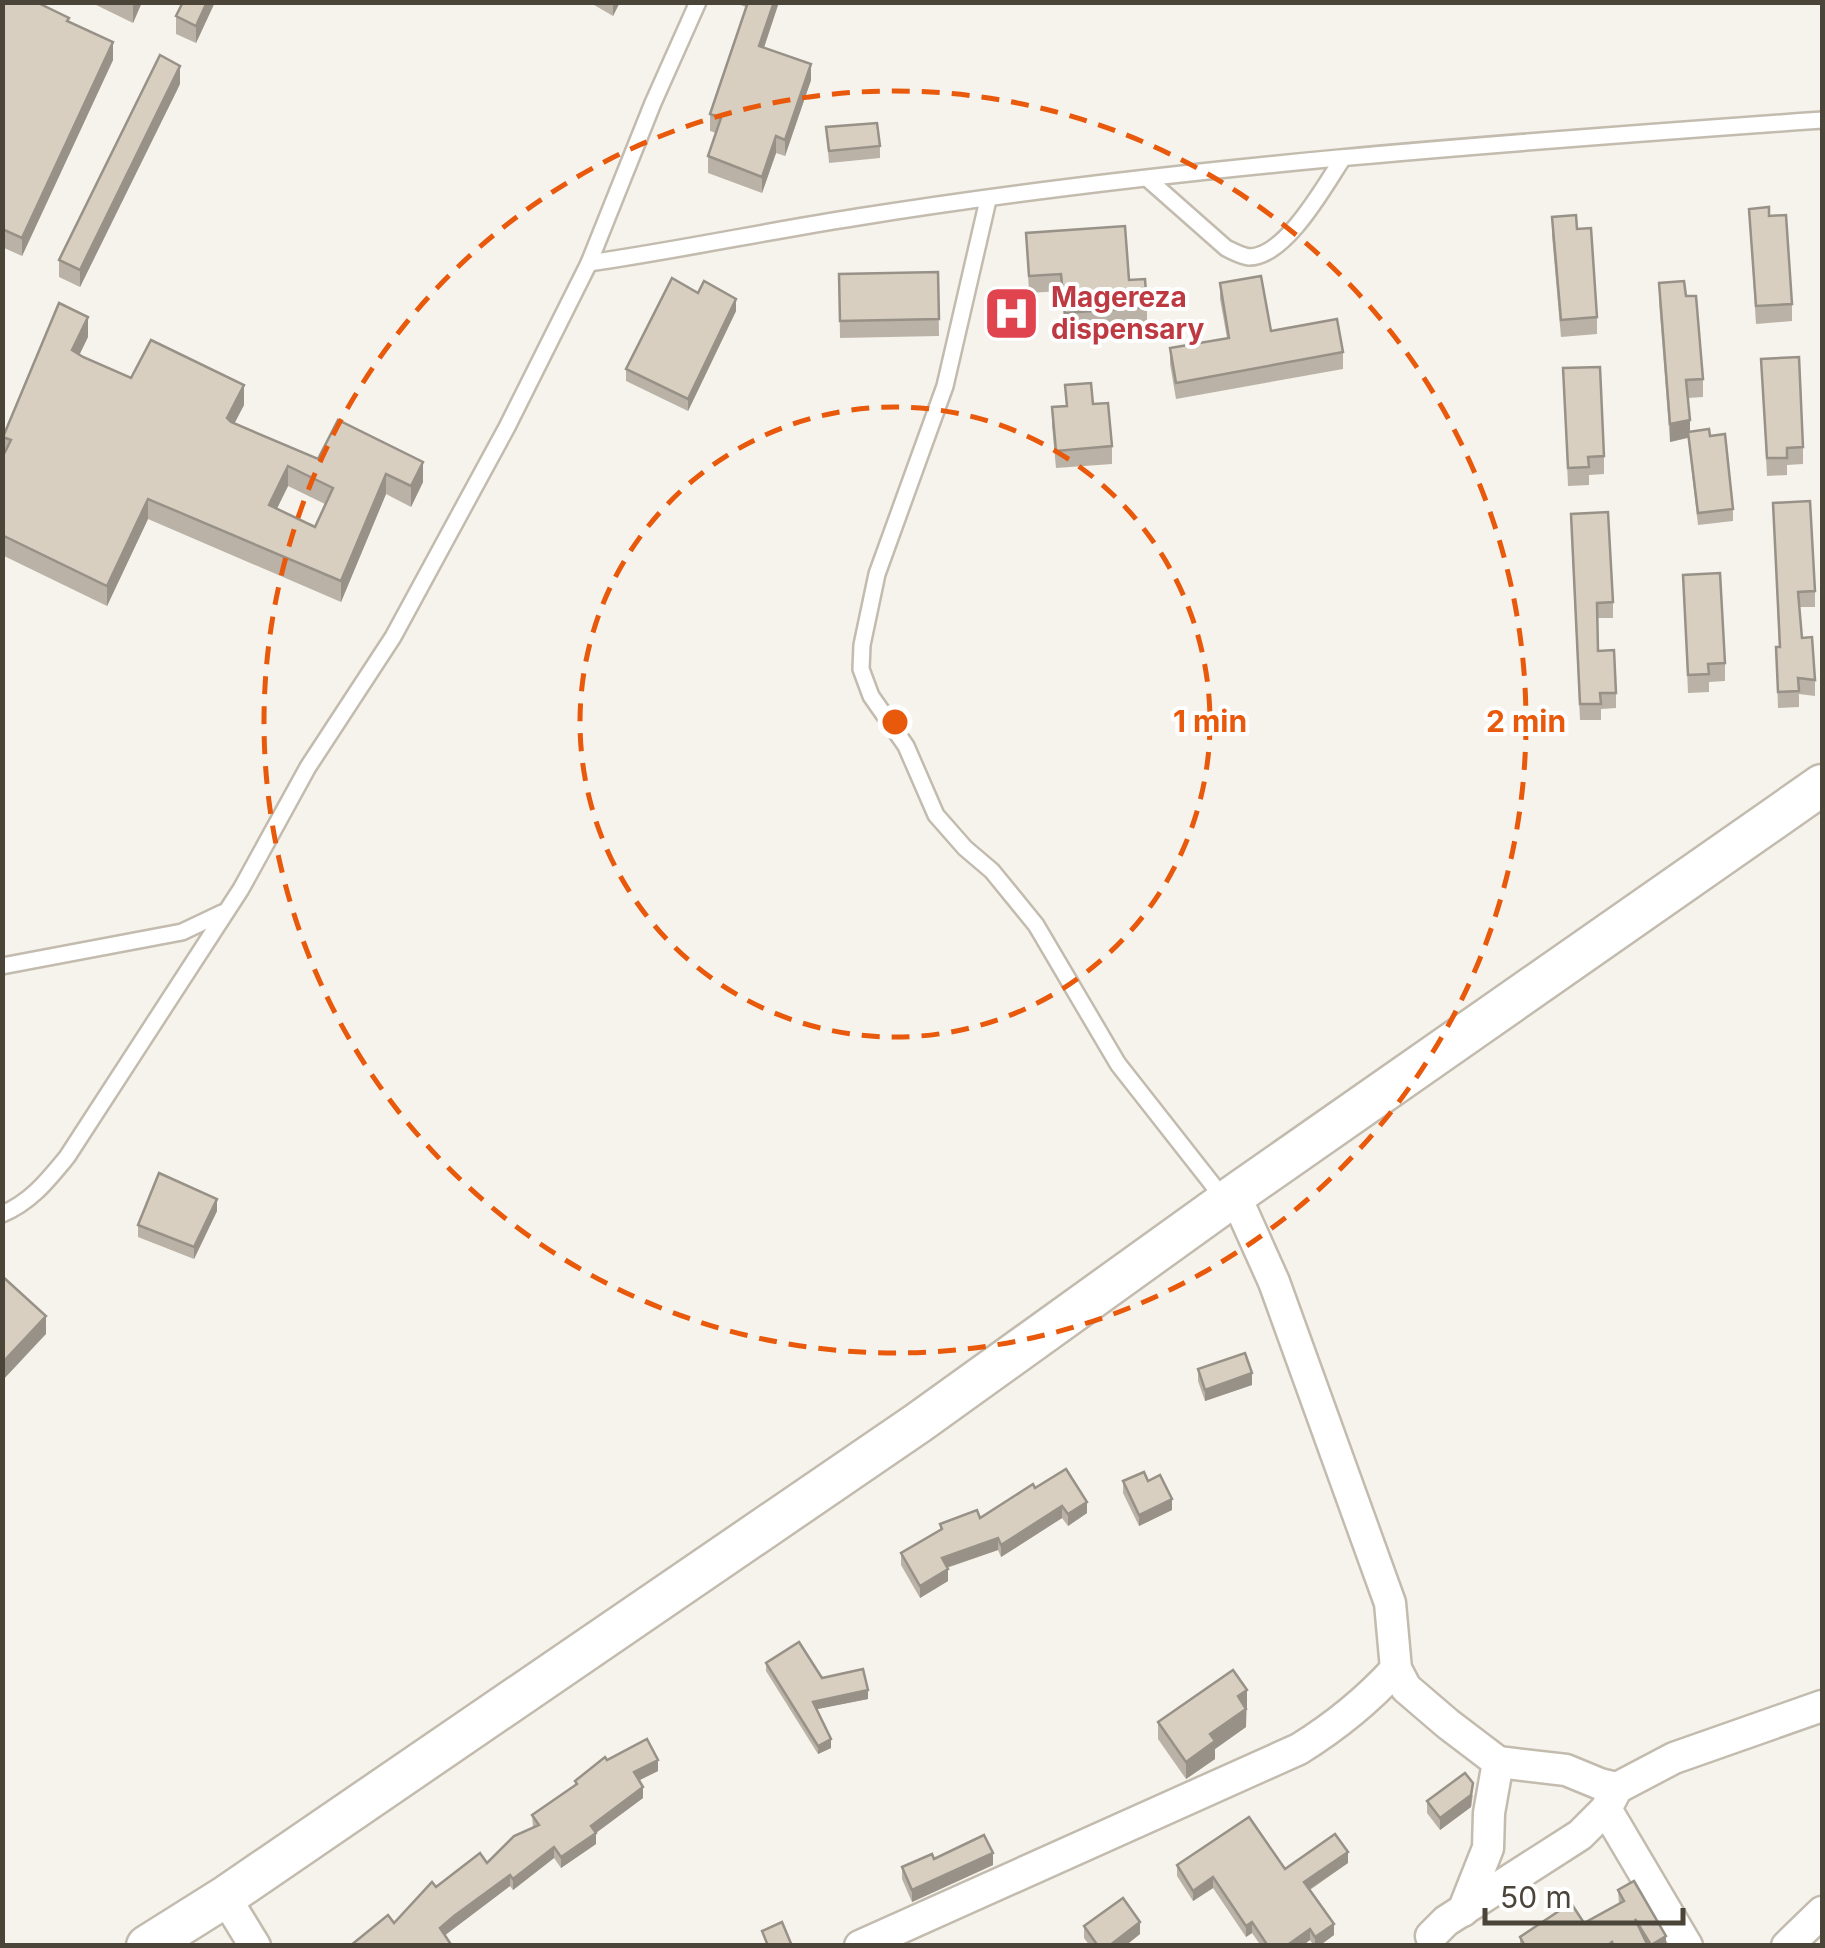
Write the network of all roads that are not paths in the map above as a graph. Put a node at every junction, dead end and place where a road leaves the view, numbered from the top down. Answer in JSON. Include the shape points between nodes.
{"nodes":[{"id":1,"x":698,"y":2,"type":"edge"},
{"id":2,"x":1822,"y":120,"type":"edge"},
{"id":3,"x":1343,"y":158,"type":"junction"},
{"id":4,"x":1149,"y":180,"type":"junction"},
{"id":5,"x":988,"y":200,"type":"junction"},
{"id":6,"x":590,"y":263,"type":"junction"},
{"id":7,"x":1822,"y":785,"type":"edge"},
{"id":8,"x":226,"y":911,"type":"junction"},
{"id":9,"x":2,"y":966,"type":"edge"},
{"id":10,"x":1230,"y":1199,"type":"junction"},
{"id":11,"x":2,"y":1214,"type":"edge"},
{"id":12,"x":1396,"y":1669,"type":"junction"},
{"id":13,"x":1822,"y":1706,"type":"edge"},
{"id":14,"x":1498,"y":1762,"type":"junction"},
{"id":15,"x":1611,"y":1798,"type":"junction"},
{"id":16,"x":224,"y":1897,"type":"junction"},
{"id":17,"x":1463,"y":1911,"type":"junction"},
{"id":18,"x":1822,"y":1912,"type":"edge"},
{"id":19,"x":1428,"y":1942,"type":"edge"},
{"id":20,"x":147,"y":1946,"type":"edge"},
{"id":21,"x":255,"y":1946,"type":"edge"},
{"id":22,"x":860,"y":1946,"type":"edge"},
{"id":23,"x":1687,"y":1946,"type":"edge"},
{"id":24,"x":1787,"y":1946,"type":"edge"}],
"edges":[{"from":1,"to":6,"type":"lane"},
{"from":2,"to":3,"type":"lane"},
{"from":3,"to":4,"type":"lane"},
{"from":3,"to":4,"type":"lane","via":[[1287,236],[1249,257],[1226,248]]},
{"from":4,"to":5,"type":"lane"},
{"from":5,"to":6,"type":"lane"},
{"from":5,"to":10,"type":"lane","via":[[945,386],[877,574],[861,668],[944,826],[1036,925],[1118,1064]]},
{"from":6,"to":8,"type":"lane","via":[[393,637]]},
{"from":7,"to":10,"type":"street"},
{"from":8,"to":9,"type":"lane","via":[[182,932]]},
{"from":8,"to":11,"type":"lane","via":[[67,1156],[43,1186]]},
{"from":10,"to":12,"type":"street","via":[[1274,1282],[1390,1603]]},
{"from":10,"to":16,"type":"street","via":[[918,1423]]},
{"from":12,"to":14,"type":"street","via":[[1406,1688]]},
{"from":12,"to":22,"type":"street","via":[[1338,1724],[1299,1749]]},
{"from":13,"to":15,"type":"street","via":[[1674,1758]]},
{"from":14,"to":15,"type":"street","via":[[1566,1770],[1600,1784]]},
{"from":14,"to":17,"type":"street","via":[[1488,1848]]},
{"from":15,"to":17,"type":"street","via":[[1580,1835]]},
{"from":15,"to":23,"type":"street"},
{"from":16,"to":20,"type":"street"},
{"from":16,"to":21,"type":"street"},
{"from":17,"to":19,"type":"street"},
{"from":18,"to":24,"type":"street"}]}
